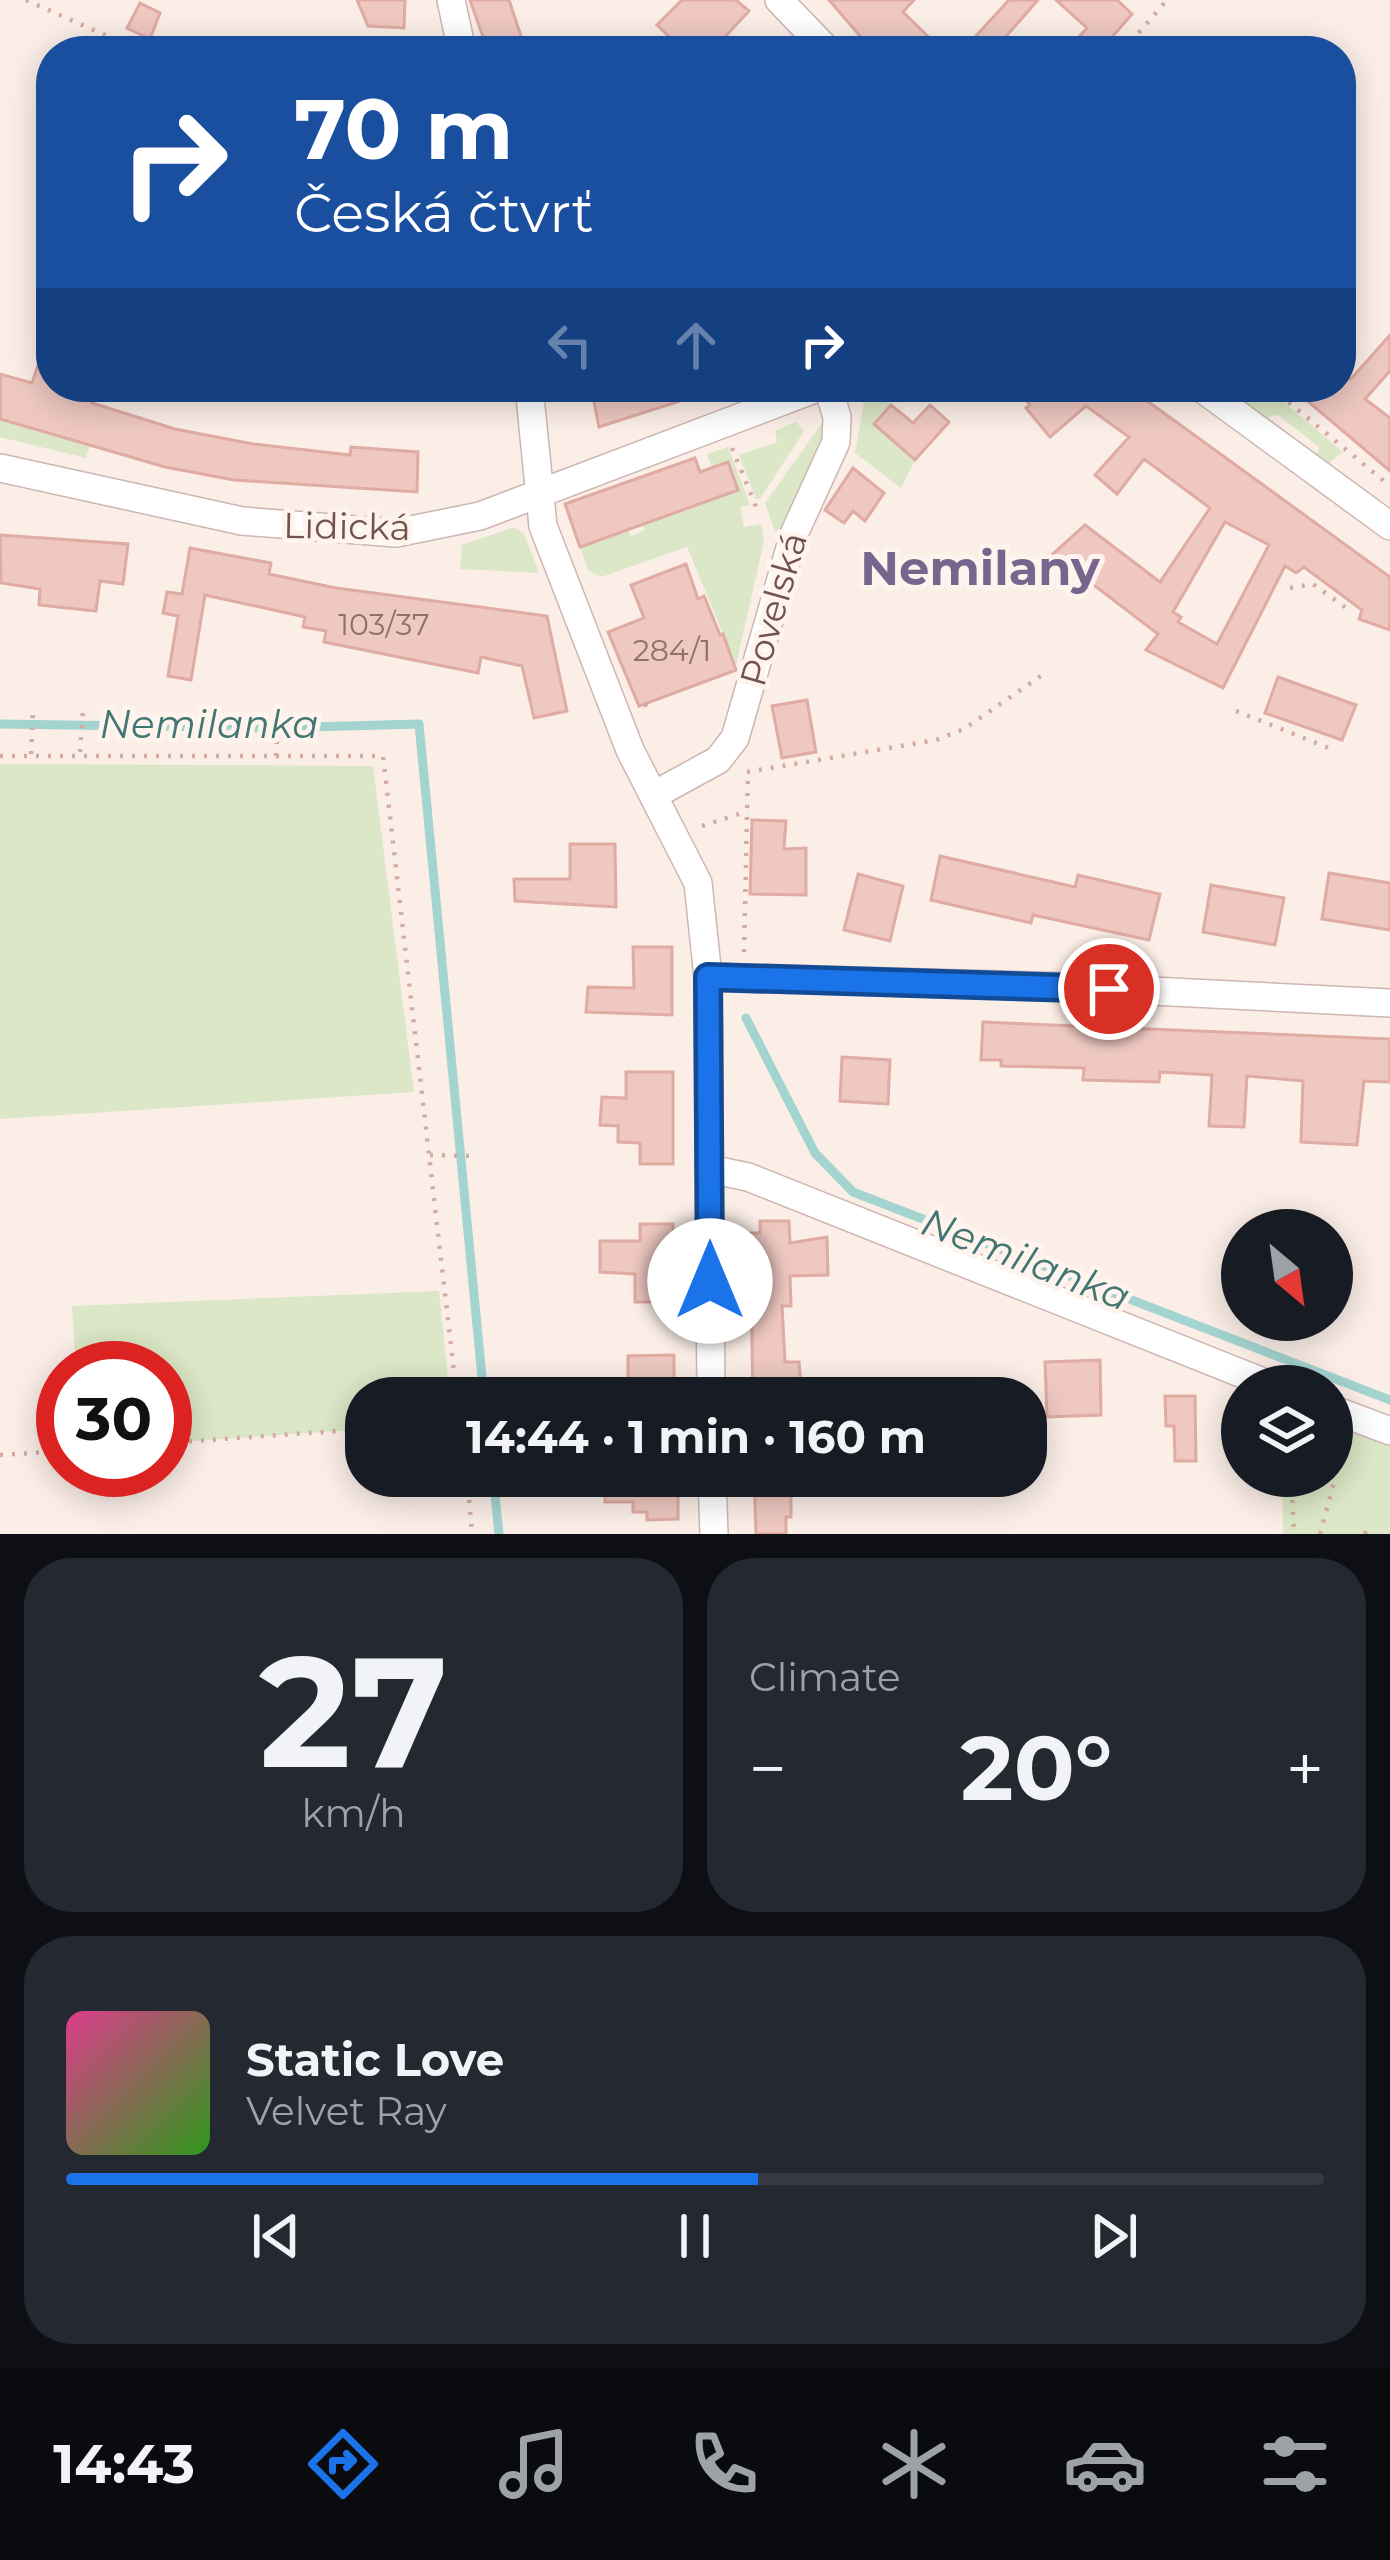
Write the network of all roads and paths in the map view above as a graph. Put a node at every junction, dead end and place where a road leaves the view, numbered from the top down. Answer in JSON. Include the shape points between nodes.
{"nodes":[{"id":1,"x":26,"y":0,"type":"edge"},
{"id":2,"x":451,"y":0,"type":"edge"},
{"id":3,"x":779,"y":0,"type":"edge"},
{"id":4,"x":1167,"y":0,"type":"edge"},
{"id":5,"x":107,"y":36,"type":"edge"},
{"id":6,"x":459,"y":36,"type":"edge"},
{"id":7,"x":814,"y":36,"type":"edge"},
{"id":8,"x":1136,"y":36,"type":"edge"},
{"id":9,"x":530,"y":402,"type":"edge"},
{"id":10,"x":782,"y":402,"type":"edge"},
{"id":11,"x":831,"y":402,"type":"edge"},
{"id":12,"x":1221,"y":402,"type":"edge"},
{"id":13,"x":1288,"y":402,"type":"edge"},
{"id":14,"x":729,"y":440,"type":"dead end"},
{"id":15,"x":0,"y":468,"type":"edge"},
{"id":16,"x":1390,"y":486,"type":"edge"},
{"id":17,"x":536,"y":491,"type":"junction"},
{"id":18,"x":757,"y":509,"type":"dead end"},
{"id":19,"x":1390,"y":526,"type":"edge"},
{"id":20,"x":1290,"y":588,"type":"dead end"},
{"id":21,"x":1349,"y":610,"type":"dead end"},
{"id":22,"x":1048,"y":671,"type":"dead end"},
{"id":23,"x":645,"y":704,"type":"dead end"},
{"id":24,"x":279,"y":709,"type":"dead end"},
{"id":25,"x":83,"y":710,"type":"dead end"},
{"id":26,"x":1236,"y":711,"type":"dead end"},
{"id":27,"x":33,"y":712,"type":"dead end"},
{"id":28,"x":650,"y":715,"type":"dead end"},
{"id":29,"x":1334,"y":750,"type":"dead end"},
{"id":30,"x":80,"y":754,"type":"junction"},
{"id":31,"x":31,"y":755,"type":"junction"},
{"id":32,"x":0,"y":756,"type":"edge"},
{"id":33,"x":276,"y":756,"type":"junction"},
{"id":34,"x":654,"y":795,"type":"junction"},
{"id":35,"x":748,"y":812,"type":"junction"},
{"id":36,"x":678,"y":839,"type":"junction"},
{"id":37,"x":708,"y":977,"type":"junction"},
{"id":38,"x":744,"y":978,"type":"junction"},
{"id":39,"x":1390,"y":1004,"type":"edge"},
{"id":40,"x":430,"y":1155,"type":"junction"},
{"id":41,"x":476,"y":1156,"type":"dead end"},
{"id":42,"x":710,"y":1169,"type":"junction"},
{"id":43,"x":1221,"y":1365,"type":"edge"},
{"id":44,"x":455,"y":1377,"type":"edge"},
{"id":45,"x":711,"y":1377,"type":"edge"},
{"id":46,"x":1353,"y":1417,"type":"edge"},
{"id":47,"x":345,"y":1430,"type":"edge"},
{"id":48,"x":1390,"y":1431,"type":"edge"},
{"id":49,"x":192,"y":1441,"type":"edge"},
{"id":50,"x":36,"y":1452,"type":"edge"},
{"id":51,"x":0,"y":1455,"type":"edge"},
{"id":52,"x":469,"y":1497,"type":"edge"},
{"id":53,"x":713,"y":1497,"type":"edge"},
{"id":54,"x":1292,"y":1497,"type":"edge"},
{"id":55,"x":1330,"y":1497,"type":"edge"},
{"id":56,"x":1367,"y":1526,"type":"dead end"},
{"id":57,"x":472,"y":1534,"type":"edge"},
{"id":58,"x":714,"y":1534,"type":"edge"},
{"id":59,"x":1294,"y":1534,"type":"edge"},
{"id":60,"x":1320,"y":1534,"type":"edge"},
{"id":61,"x":1364,"y":1534,"type":"edge"}],
"edges":[{"from":1,"to":5,"type":"path"},
{"from":2,"to":6,"type":"street"},
{"from":3,"to":7,"type":"street"},
{"from":4,"to":8,"type":"path"},
{"from":9,"to":17,"type":"street"},
{"from":10,"to":17,"type":"street","name":"Lidická"},
{"from":11,"to":34,"type":"street","name":"Povelská","via":[[836,442],[794,534],[735,738],[718,760]]},
{"from":12,"to":19,"type":"street"},
{"from":13,"to":16,"type":"path"},
{"from":14,"to":18,"type":"path"},
{"from":15,"to":17,"type":"street","name":"Lidická","via":[[187,512],[352,532],[450,524]]},
{"from":17,"to":34,"type":"street","via":[[606,693]]},
{"from":20,"to":21,"type":"path","via":[[1313,584]]},
{"from":22,"to":35,"type":"path","via":[[936,740],[748,772]]},
{"from":23,"to":28,"type":"path"},
{"from":24,"to":33,"type":"path"},
{"from":25,"to":30,"type":"path"},
{"from":26,"to":29,"type":"path"},
{"from":27,"to":31,"type":"path"},
{"from":30,"to":31,"type":"path"},
{"from":30,"to":33,"type":"path"},
{"from":31,"to":32,"type":"path"},
{"from":33,"to":40,"type":"path","via":[[382,756]]},
{"from":34,"to":36,"type":"street"},
{"from":35,"to":36,"type":"path"},
{"from":35,"to":38,"type":"path"},
{"from":36,"to":37,"type":"street","via":[[698,883]]},
{"from":37,"to":38,"type":"street"},
{"from":37,"to":42,"type":"street"},
{"from":38,"to":39,"type":"street"},
{"from":40,"to":41,"type":"path"},
{"from":40,"to":44,"type":"path"},
{"from":42,"to":43,"type":"street","via":[[748,1177]]},
{"from":42,"to":45,"type":"street"},
{"from":46,"to":48,"type":"street"},
{"from":47,"to":49,"type":"path"},
{"from":50,"to":51,"type":"path"},
{"from":52,"to":57,"type":"path"},
{"from":53,"to":58,"type":"street"},
{"from":54,"to":59,"type":"path"},
{"from":55,"to":60,"type":"path"},
{"from":56,"to":61,"type":"path"}]}
